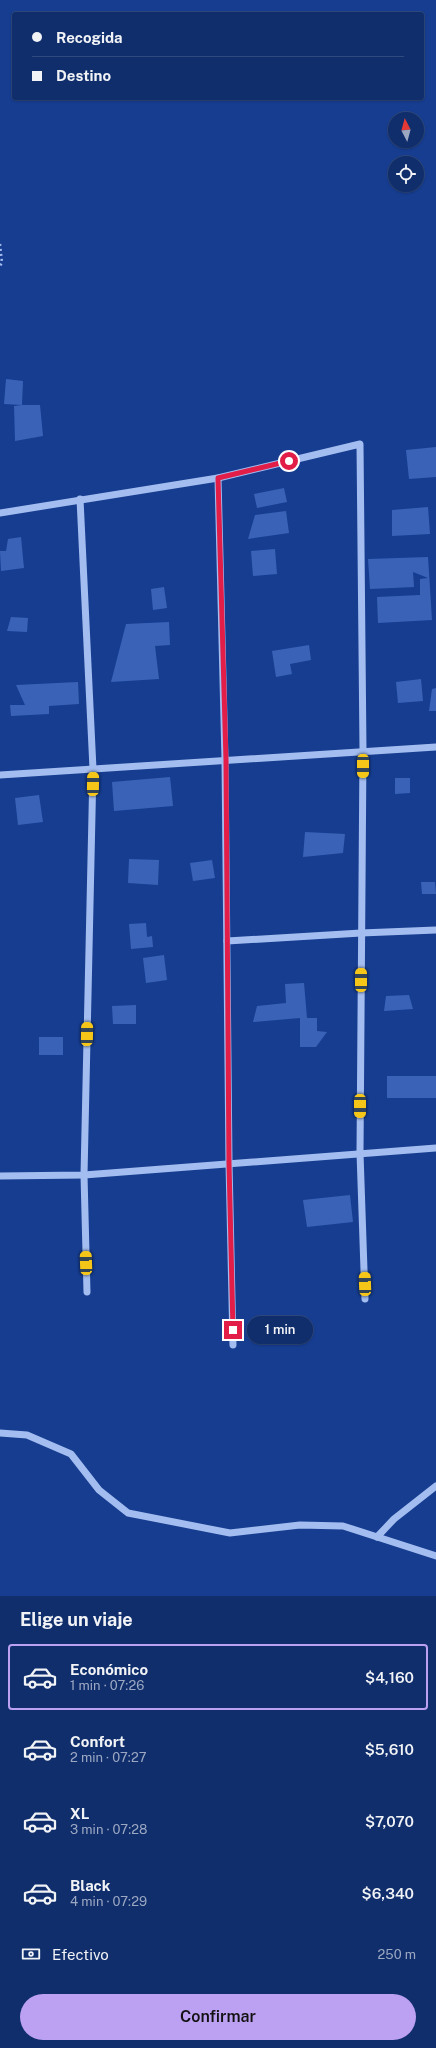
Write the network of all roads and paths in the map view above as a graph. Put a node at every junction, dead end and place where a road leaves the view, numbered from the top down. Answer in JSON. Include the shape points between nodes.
{"nodes":[{"id":1,"x":0,"y":244,"type":"edge"},
{"id":2,"x":0,"y":266,"type":"edge"},
{"id":3,"x":218,"y":478,"type":"junction"},
{"id":4,"x":80,"y":499,"type":"junction"},
{"id":5,"x":0,"y":513,"type":"edge"},
{"id":6,"x":436,"y":747,"type":"edge"},
{"id":7,"x":363,"y":750,"type":"junction"},
{"id":8,"x":226,"y":760,"type":"junction"},
{"id":9,"x":93,"y":768,"type":"junction"},
{"id":10,"x":0,"y":775,"type":"edge"},
{"id":11,"x":436,"y":930,"type":"edge"},
{"id":12,"x":361,"y":932,"type":"junction"},
{"id":13,"x":227,"y":941,"type":"junction"},
{"id":14,"x":436,"y":1148,"type":"edge"},
{"id":15,"x":360,"y":1153,"type":"junction"},
{"id":16,"x":229,"y":1163,"type":"junction"},
{"id":17,"x":84,"y":1175,"type":"junction"},
{"id":18,"x":0,"y":1176,"type":"edge"},
{"id":19,"x":87,"y":1292,"type":"dead end"},
{"id":20,"x":365,"y":1299,"type":"dead end"},
{"id":21,"x":233,"y":1345,"type":"dead end"},
{"id":22,"x":0,"y":1433,"type":"edge"},
{"id":23,"x":436,"y":1486,"type":"edge"},
{"id":24,"x":377,"y":1537,"type":"junction"},
{"id":25,"x":436,"y":1556,"type":"edge"}],
"edges":[{"from":1,"to":2,"type":"path"},
{"from":3,"to":4,"type":"street"},
{"from":3,"to":7,"type":"street","via":[[360,444]]},
{"from":3,"to":8,"type":"street"},
{"from":4,"to":5,"type":"street"},
{"from":4,"to":9,"type":"street"},
{"from":6,"to":7,"type":"street"},
{"from":7,"to":8,"type":"street"},
{"from":7,"to":12,"type":"street"},
{"from":8,"to":9,"type":"street"},
{"from":8,"to":13,"type":"street"},
{"from":9,"to":10,"type":"street"},
{"from":9,"to":17,"type":"street"},
{"from":11,"to":12,"type":"street"},
{"from":12,"to":13,"type":"street"},
{"from":12,"to":15,"type":"street"},
{"from":13,"to":16,"type":"street"},
{"from":14,"to":15,"type":"street"},
{"from":15,"to":16,"type":"street"},
{"from":15,"to":20,"type":"street"},
{"from":16,"to":17,"type":"street"},
{"from":16,"to":21,"type":"street"},
{"from":17,"to":18,"type":"street"},
{"from":17,"to":19,"type":"street"},
{"from":22,"to":24,"type":"street","via":[[27,1435],[71,1454],[99,1490],[128,1513],[230,1533],[300,1525],[343,1526]]},
{"from":23,"to":24,"type":"street","via":[[394,1519]]},
{"from":24,"to":25,"type":"street"}]}
